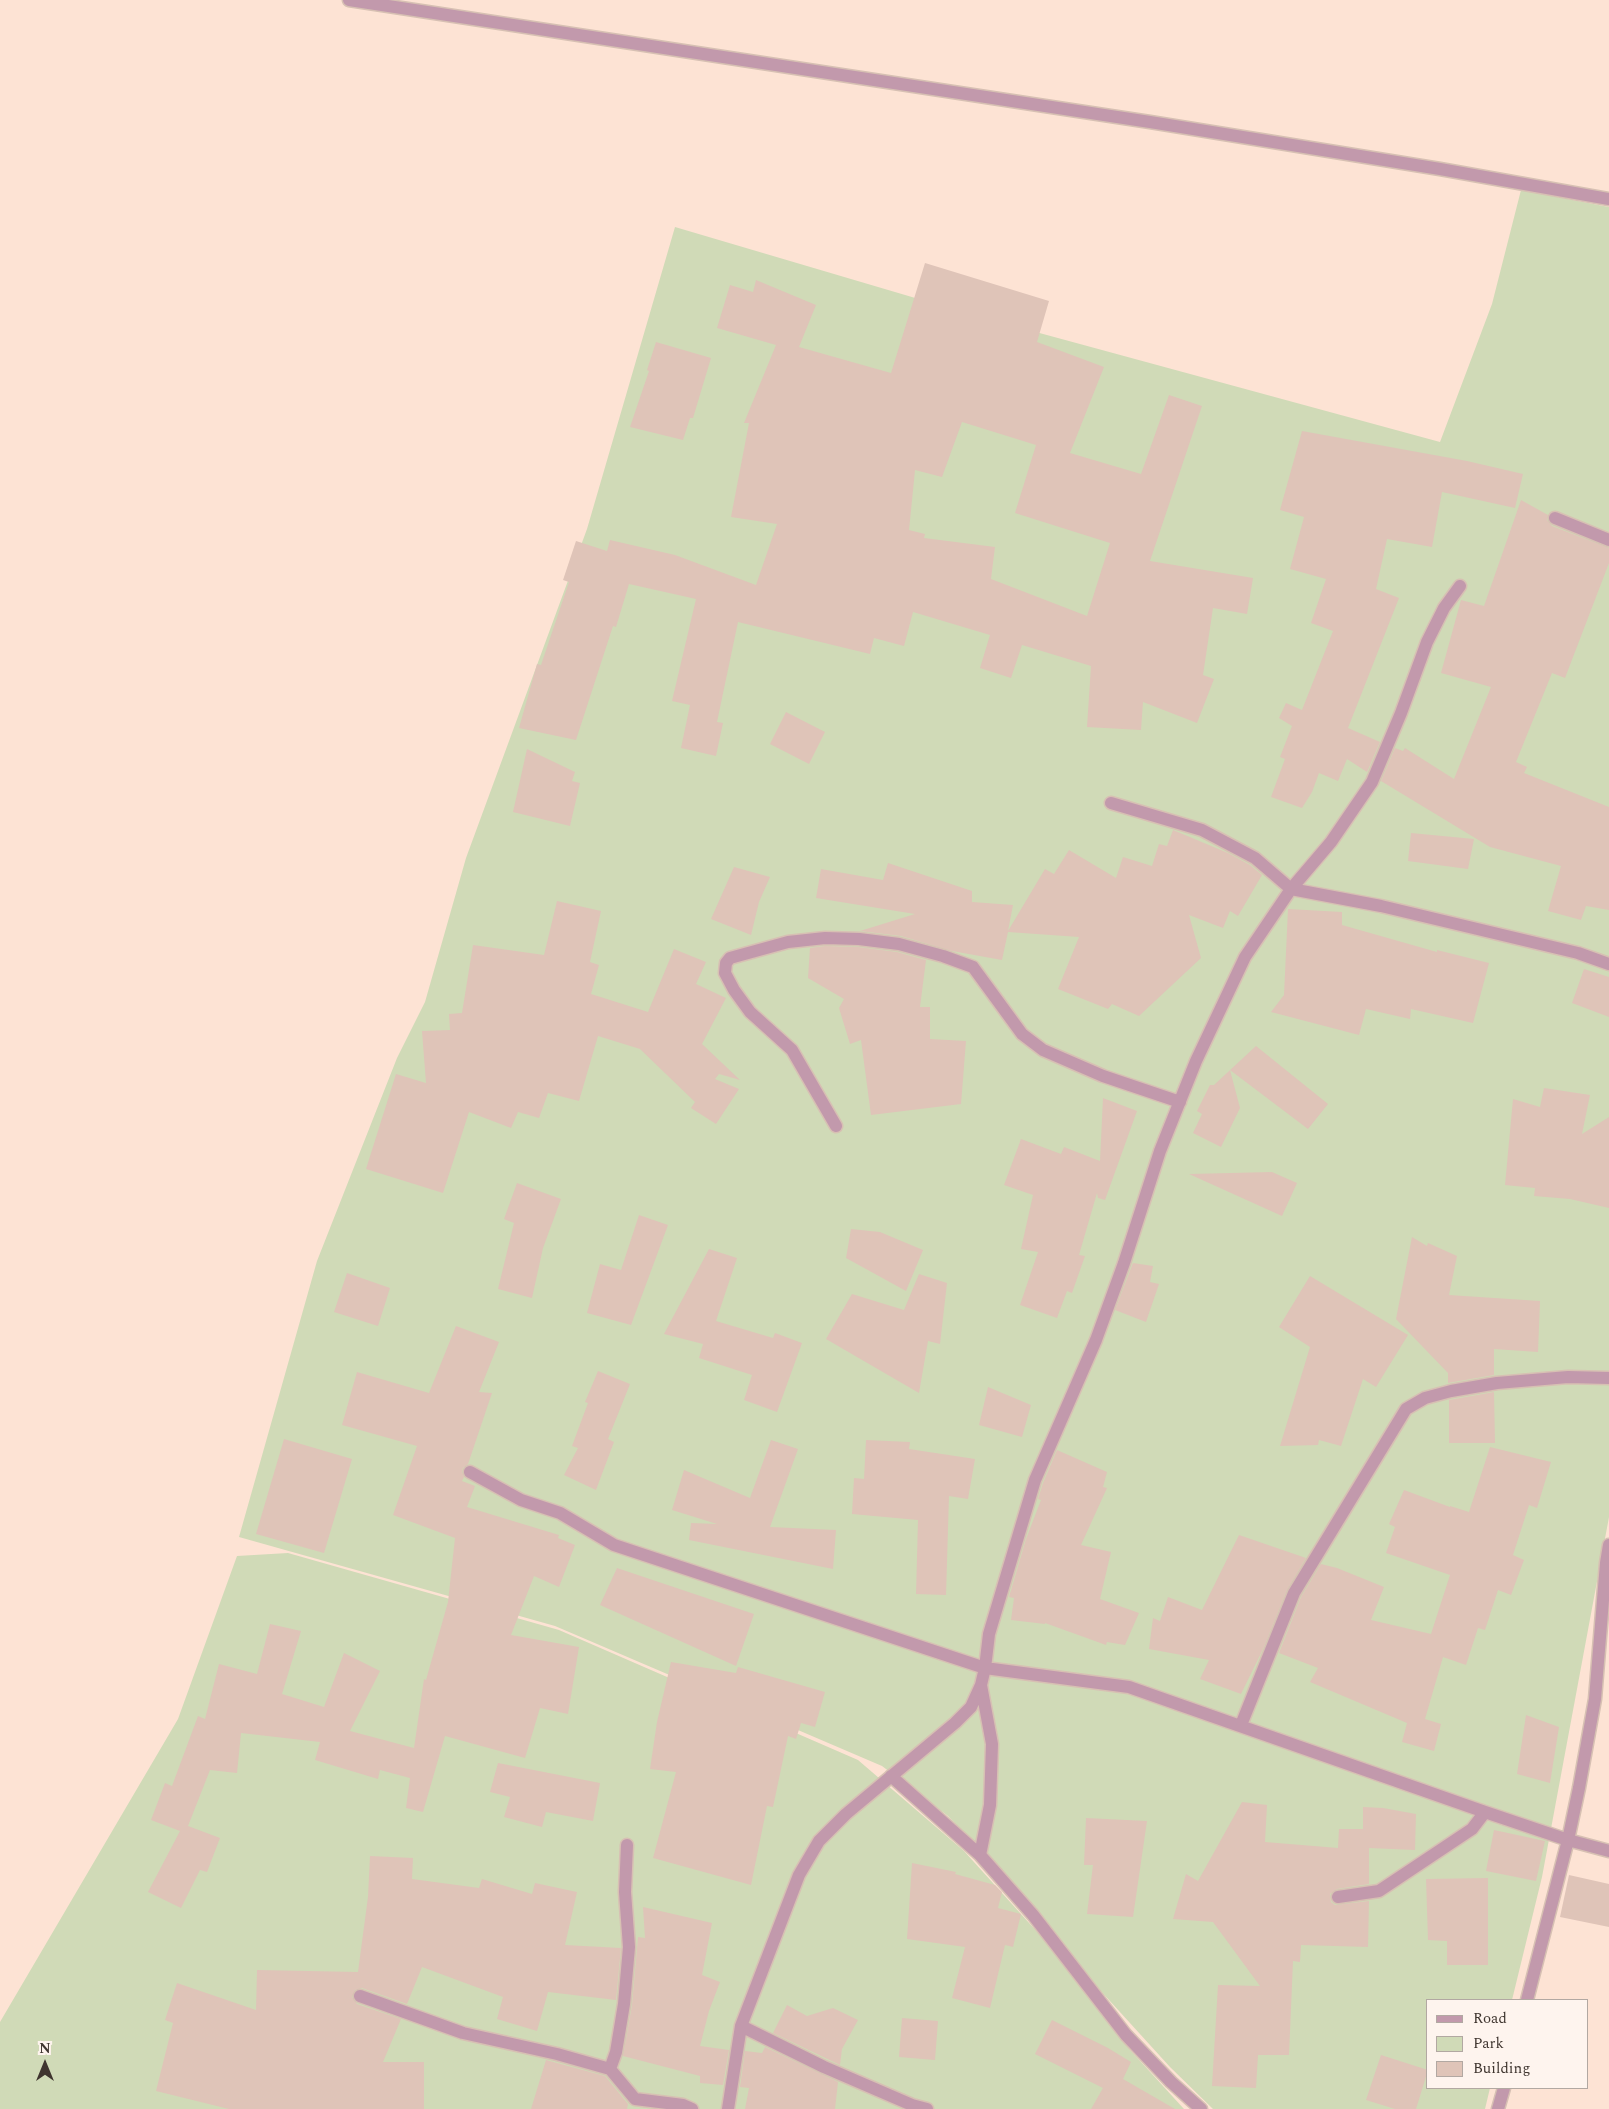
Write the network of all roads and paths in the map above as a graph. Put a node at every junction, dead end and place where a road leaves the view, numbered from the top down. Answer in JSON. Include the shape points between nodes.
{"nodes":[{"id":1,"x":349,"y":0,"type":"edge"},
{"id":2,"x":1609,"y":199,"type":"edge"},
{"id":3,"x":1555,"y":518,"type":"dead end"},
{"id":4,"x":1609,"y":540,"type":"edge"},
{"id":5,"x":1460,"y":586,"type":"dead end"},
{"id":6,"x":1111,"y":803,"type":"dead end"},
{"id":7,"x":1291,"y":889,"type":"junction"},
{"id":8,"x":1609,"y":964,"type":"edge"},
{"id":9,"x":1180,"y":1102,"type":"junction"},
{"id":10,"x":836,"y":1126,"type":"dead end"},
{"id":11,"x":1609,"y":1378,"type":"edge"},
{"id":12,"x":470,"y":1472,"type":"dead end"},
{"id":13,"x":1609,"y":1545,"type":"edge"},
{"id":14,"x":986,"y":1668,"type":"junction"},
{"id":15,"x":981,"y":1685,"type":"junction"},
{"id":16,"x":1241,"y":1726,"type":"junction"},
{"id":17,"x":891,"y":1776,"type":"junction"},
{"id":18,"x":1485,"y":1812,"type":"junction"},
{"id":19,"x":1568,"y":1840,"type":"junction"},
{"id":20,"x":627,"y":1845,"type":"dead end"},
{"id":21,"x":1609,"y":1851,"type":"edge"},
{"id":22,"x":980,"y":1855,"type":"junction"},
{"id":23,"x":1338,"y":1897,"type":"dead end"},
{"id":24,"x":360,"y":1996,"type":"dead end"},
{"id":25,"x":1527,"y":1999,"type":"edge"},
{"id":26,"x":741,"y":2026,"type":"junction"},
{"id":27,"x":610,"y":2069,"type":"junction"},
{"id":28,"x":1504,"y":2089,"type":"edge"},
{"id":29,"x":692,"y":2109,"type":"edge"},
{"id":30,"x":728,"y":2109,"type":"edge"},
{"id":31,"x":927,"y":2109,"type":"edge"},
{"id":32,"x":1201,"y":2109,"type":"edge"},
{"id":33,"x":1498,"y":2109,"type":"edge"}],
"edges":[{"from":1,"to":2,"type":"street","via":[[1169,126]]},
{"from":3,"to":4,"type":"street"},
{"from":5,"to":7,"type":"street","via":[[1444,608],[1427,642],[1372,782],[1331,842]]},
{"from":6,"to":7,"type":"street","via":[[1202,830],[1255,858]]},
{"from":7,"to":8,"type":"street","via":[[1381,906],[1569,950]]},
{"from":7,"to":9,"type":"street","via":[[1245,957],[1196,1060]]},
{"from":9,"to":10,"type":"street","via":[[1042,1050],[1022,1034],[973,967],[943,956],[899,944],[825,938],[788,942],[730,958],[725,972],[734,990],[750,1012],[792,1050]]},
{"from":9,"to":14,"type":"street","via":[[1160,1151],[1096,1340],[1035,1480],[989,1634]]},
{"from":11,"to":16,"type":"street","via":[[1568,1377],[1498,1383],[1434,1395],[1406,1409],[1294,1593]]},
{"from":12,"to":14,"type":"street","via":[[521,1500],[560,1513],[614,1545]]},
{"from":13,"to":19,"type":"street","via":[[1595,1699]]},
{"from":14,"to":15,"type":"street"},
{"from":14,"to":16,"type":"street","via":[[1129,1687]]},
{"from":15,"to":17,"type":"street","via":[[971,1707]]},
{"from":15,"to":22,"type":"street","via":[[992,1744],[990,1805]]},
{"from":16,"to":18,"type":"street"},
{"from":17,"to":22,"type":"street"},
{"from":17,"to":26,"type":"street","via":[[819,1841],[799,1875]]},
{"from":18,"to":19,"type":"street"},
{"from":18,"to":23,"type":"street","via":[[1472,1829],[1379,1890]]},
{"from":19,"to":21,"type":"street"},
{"from":19,"to":25,"type":"street"},
{"from":20,"to":27,"type":"street","via":[[625,1892],[629,1947],[624,2004]]},
{"from":22,"to":32,"type":"street","via":[[1033,1915],[1126,2035]]},
{"from":24,"to":27,"type":"street","via":[[462,2032]]},
{"from":26,"to":30,"type":"street"},
{"from":26,"to":31,"type":"street","via":[[824,2067]]},
{"from":27,"to":29,"type":"street","via":[[635,2099]]},
{"from":28,"to":33,"type":"street"}]}
